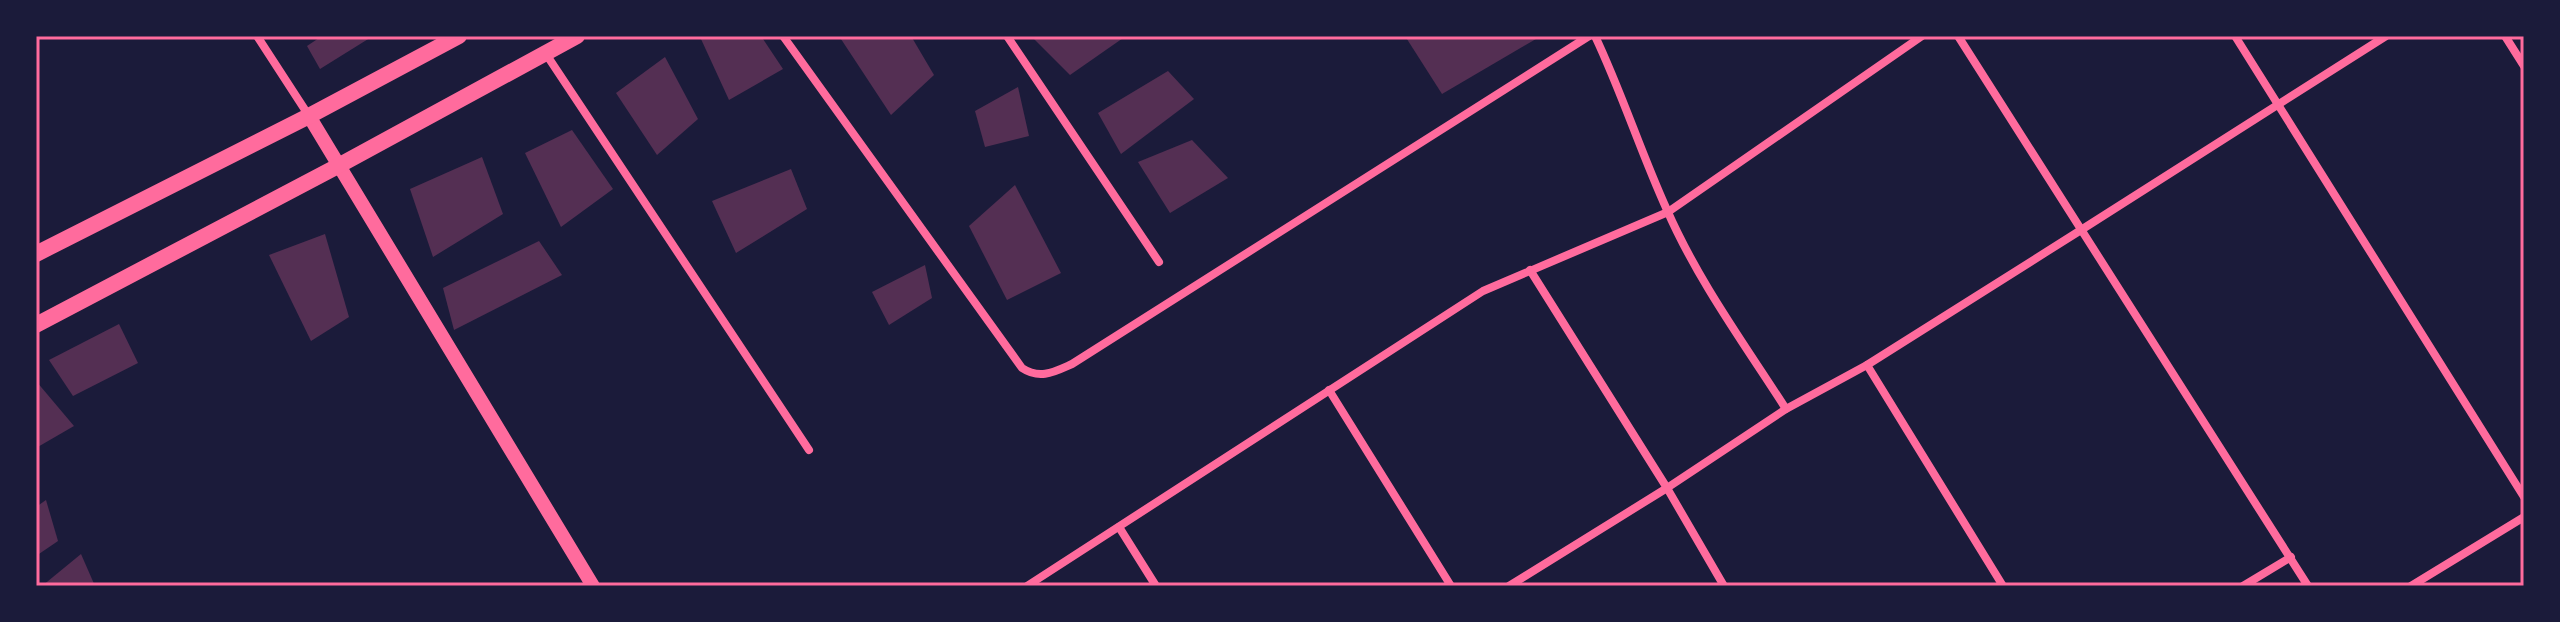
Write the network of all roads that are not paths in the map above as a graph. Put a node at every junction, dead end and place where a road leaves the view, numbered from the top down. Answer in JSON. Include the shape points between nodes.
{"nodes":[{"id":1,"x":257,"y":36,"type":"edge"},
{"id":2,"x":459,"y":36,"type":"edge"},
{"id":3,"x":577,"y":36,"type":"edge"},
{"id":4,"x":783,"y":36,"type":"edge"},
{"id":5,"x":1007,"y":36,"type":"edge"},
{"id":6,"x":1592,"y":36,"type":"edge"},
{"id":7,"x":1922,"y":36,"type":"edge"},
{"id":8,"x":1958,"y":36,"type":"edge"},
{"id":9,"x":2235,"y":36,"type":"edge"},
{"id":10,"x":2386,"y":36,"type":"edge"},
{"id":11,"x":2505,"y":36,"type":"edge"},
{"id":12,"x":545,"y":53,"type":"junction"},
{"id":13,"x":2524,"y":66,"type":"edge"},
{"id":14,"x":2279,"y":103,"type":"junction"},
{"id":15,"x":309,"y":116,"type":"junction"},
{"id":16,"x":338,"y":166,"type":"junction"},
{"id":17,"x":1668,"y":212,"type":"junction"},
{"id":18,"x":2081,"y":230,"type":"junction"},
{"id":19,"x":36,"y":254,"type":"edge"},
{"id":20,"x":1159,"y":262,"type":"dead end"},
{"id":21,"x":1530,"y":270,"type":"junction"},
{"id":22,"x":36,"y":325,"type":"edge"},
{"id":23,"x":1867,"y":365,"type":"junction"},
{"id":24,"x":1329,"y":390,"type":"junction"},
{"id":25,"x":1786,"y":409,"type":"junction"},
{"id":26,"x":809,"y":450,"type":"dead end"},
{"id":27,"x":1667,"y":488,"type":"junction"},
{"id":28,"x":2524,"y":497,"type":"edge"},
{"id":29,"x":2524,"y":517,"type":"edge"},
{"id":30,"x":1119,"y":527,"type":"junction"},
{"id":31,"x":2291,"y":557,"type":"junction"},
{"id":32,"x":593,"y":586,"type":"edge"},
{"id":33,"x":1027,"y":586,"type":"edge"},
{"id":34,"x":1156,"y":586,"type":"edge"},
{"id":35,"x":1451,"y":586,"type":"edge"},
{"id":36,"x":1509,"y":586,"type":"edge"},
{"id":37,"x":1724,"y":586,"type":"edge"},
{"id":38,"x":2003,"y":586,"type":"edge"},
{"id":39,"x":2243,"y":586,"type":"edge"},
{"id":40,"x":2308,"y":586,"type":"edge"},
{"id":41,"x":2411,"y":586,"type":"edge"}],
"edges":[{"from":1,"to":15,"type":"street"},
{"from":2,"to":15,"type":"main road"},
{"from":3,"to":12,"type":"main road"},
{"from":4,"to":6,"type":"street","via":[[1022,368],[1040,376],[1072,364]]},
{"from":5,"to":20,"type":"street"},
{"from":6,"to":17,"type":"street","via":[[1616,81]]},
{"from":7,"to":17,"type":"street"},
{"from":8,"to":18,"type":"street"},
{"from":9,"to":14,"type":"street"},
{"from":10,"to":14,"type":"street"},
{"from":11,"to":13,"type":"street"},
{"from":12,"to":16,"type":"main road"},
{"from":12,"to":26,"type":"street"},
{"from":14,"to":18,"type":"street"},
{"from":14,"to":28,"type":"street"},
{"from":15,"to":16,"type":"street"},
{"from":15,"to":19,"type":"main road"},
{"from":16,"to":22,"type":"main road"},
{"from":16,"to":32,"type":"street"},
{"from":17,"to":21,"type":"street"},
{"from":17,"to":25,"type":"street"},
{"from":18,"to":23,"type":"street"},
{"from":18,"to":31,"type":"street"},
{"from":21,"to":24,"type":"street","via":[[1483,291]]},
{"from":21,"to":27,"type":"street"},
{"from":23,"to":25,"type":"street"},
{"from":23,"to":38,"type":"street"},
{"from":24,"to":30,"type":"street"},
{"from":24,"to":35,"type":"street"},
{"from":25,"to":27,"type":"street"},
{"from":27,"to":36,"type":"street"},
{"from":27,"to":37,"type":"street"},
{"from":29,"to":41,"type":"street"},
{"from":30,"to":33,"type":"street"},
{"from":30,"to":34,"type":"street"},
{"from":31,"to":39,"type":"street"},
{"from":31,"to":40,"type":"street"}]}
